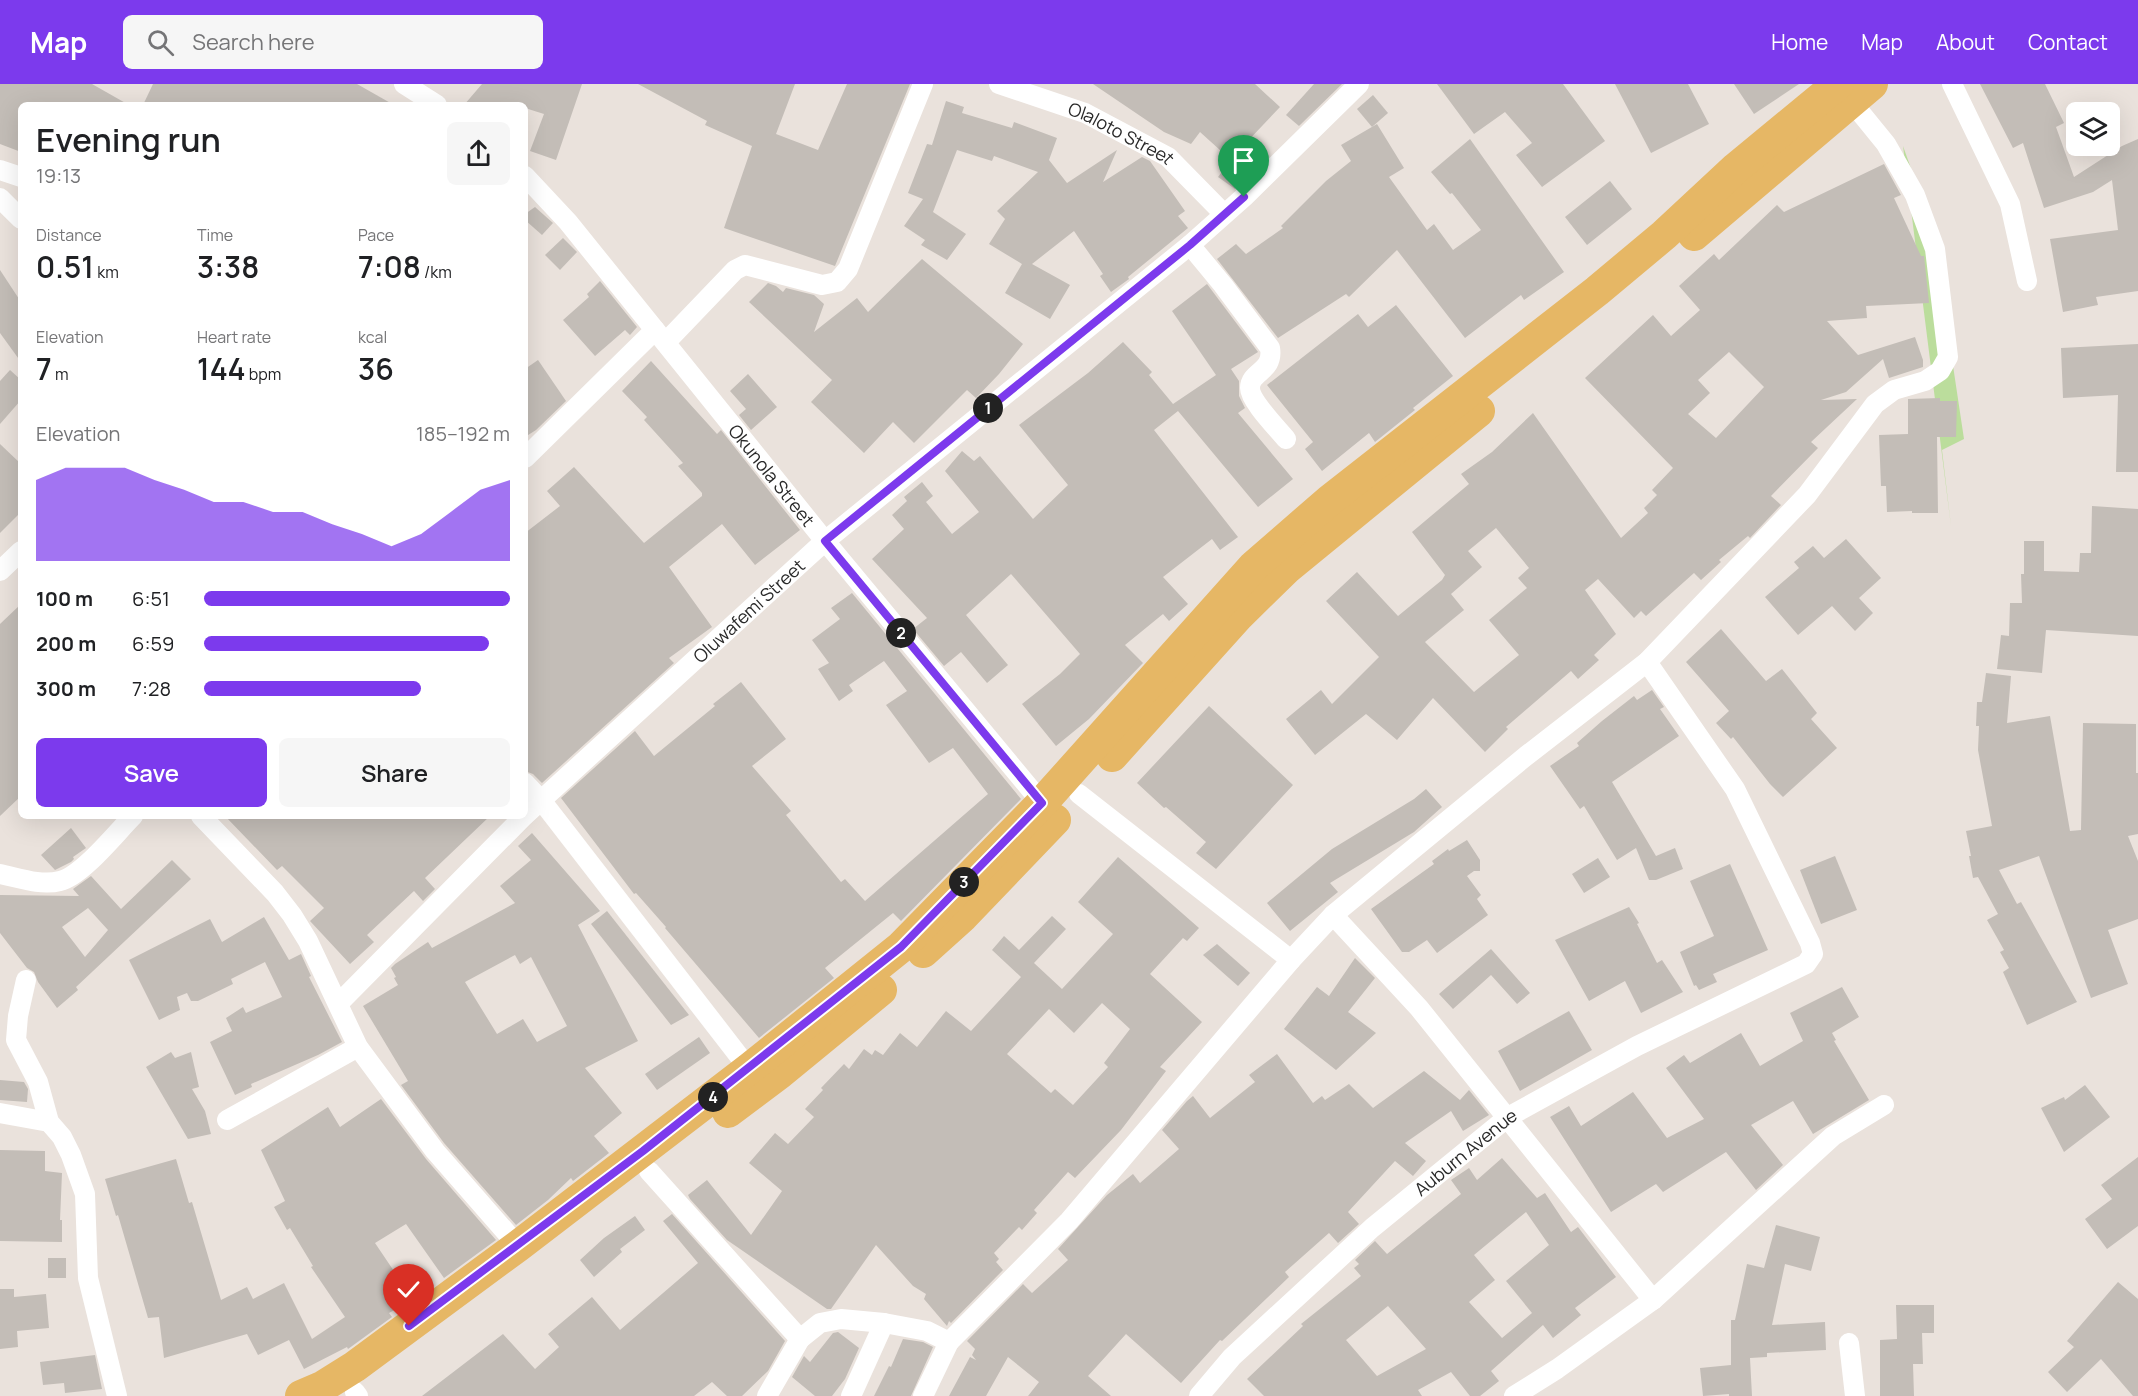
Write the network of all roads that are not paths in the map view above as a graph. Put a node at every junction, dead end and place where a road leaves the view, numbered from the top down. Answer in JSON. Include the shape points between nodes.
{"nodes":[{"id":1,"x":404,"y":84,"type":"edge"},
{"id":2,"x":923,"y":84,"type":"edge"},
{"id":3,"x":999,"y":84,"type":"edge"},
{"id":4,"x":1359,"y":84,"type":"edge"},
{"id":5,"x":1952,"y":84,"type":"edge"},
{"id":6,"x":1857,"y":89,"type":"edge"},
{"id":7,"x":432,"y":102,"type":"edge"},
{"id":8,"x":0,"y":170,"type":"edge"},
{"id":9,"x":18,"y":176,"type":"edge"},
{"id":10,"x":528,"y":179,"type":"edge"},
{"id":11,"x":0,"y":198,"type":"edge"},
{"id":12,"x":1224,"y":214,"type":"junction"},
{"id":13,"x":18,"y":216,"type":"edge"},
{"id":14,"x":1190,"y":245,"type":"junction"},
{"id":15,"x":2027,"y":281,"type":"dead end"},
{"id":16,"x":660,"y":336,"type":"junction"},
{"id":17,"x":1286,"y":439,"type":"dead end"},
{"id":18,"x":528,"y":455,"type":"edge"},
{"id":19,"x":825,"y":541,"type":"junction"},
{"id":20,"x":18,"y":554,"type":"edge"},
{"id":21,"x":0,"y":571,"type":"edge"},
{"id":22,"x":1647,"y":662,"type":"junction"},
{"id":23,"x":528,"y":786,"type":"edge"},
{"id":24,"x":1079,"y":794,"type":"junction"},
{"id":25,"x":541,"y":800,"type":"junction"},
{"id":26,"x":1042,"y":803,"type":"junction"},
{"id":27,"x":528,"y":813,"type":"edge"},
{"id":28,"x":130,"y":819,"type":"edge"},
{"id":29,"x":204,"y":819,"type":"edge"},
{"id":30,"x":522,"y":819,"type":"edge"},
{"id":31,"x":0,"y":874,"type":"edge"},
{"id":32,"x":1333,"y":915,"type":"junction"},
{"id":33,"x":1292,"y":960,"type":"junction"},
{"id":34,"x":26,"y":980,"type":"dead end"},
{"id":35,"x":339,"y":1003,"type":"junction"},
{"id":36,"x":358,"y":1047,"type":"junction"},
{"id":37,"x":749,"y":1069,"type":"junction"},
{"id":38,"x":1884,"y":1105,"type":"dead end"},
{"id":39,"x":0,"y":1113,"type":"edge"},
{"id":40,"x":1508,"y":1118,"type":"junction"},
{"id":41,"x":227,"y":1120,"type":"dead end"},
{"id":42,"x":49,"y":1122,"type":"junction"},
{"id":43,"x":649,"y":1171,"type":"junction"},
{"id":44,"x":518,"y":1246,"type":"junction"},
{"id":45,"x":1653,"y":1300,"type":"junction"},
{"id":46,"x":884,"y":1323,"type":"junction"},
{"id":47,"x":800,"y":1339,"type":"junction"},
{"id":48,"x":949,"y":1342,"type":"junction"},
{"id":49,"x":1849,"y":1343,"type":"dead end"},
{"id":50,"x":353,"y":1395,"type":"edge"},
{"id":51,"x":117,"y":1396,"type":"edge"},
{"id":52,"x":301,"y":1396,"type":"edge"},
{"id":53,"x":767,"y":1396,"type":"edge"},
{"id":54,"x":851,"y":1396,"type":"edge"},
{"id":55,"x":923,"y":1396,"type":"edge"},
{"id":56,"x":1199,"y":1396,"type":"edge"},
{"id":57,"x":1514,"y":1396,"type":"edge"},
{"id":58,"x":1855,"y":1396,"type":"edge"}],
"edges":[{"from":1,"to":7,"type":"street"},
{"from":2,"to":16,"type":"street","via":[[848,269],[837,282],[822,285],[745,265]]},
{"from":3,"to":12,"type":"street","name":"Olaloto Street","via":[[1085,113],[1168,157]]},
{"from":4,"to":12,"type":"street","name":"Oluwafemi Street"},
{"from":5,"to":15,"type":"street","via":[[2010,204]]},
{"from":6,"to":22,"type":"street","via":[[1915,195],[1935,249],[1948,357],[1940,371],[1925,381],[1894,390],[1875,404],[1807,495]]},
{"from":6,"to":24,"type":"main road","via":[[1706,225],[1287,568],[1238,616]]},
{"from":6,"to":26,"type":"main road","via":[[1736,168],[1597,291],[1330,500],[1254,566]]},
{"from":8,"to":9,"type":"street"},
{"from":10,"to":16,"type":"street","name":"Okunola Street","via":[[568,222]]},
{"from":11,"to":13,"type":"street"},
{"from":12,"to":14,"type":"street","name":"Oluwafemi Street"},
{"from":14,"to":17,"type":"street","via":[[1270,348],[1269,364],[1252,381],[1250,389]]},
{"from":14,"to":19,"type":"street","name":"Oluwafemi Street"},
{"from":16,"to":18,"type":"street"},
{"from":16,"to":19,"type":"street","name":"Okunola Street"},
{"from":19,"to":25,"type":"street","name":"Oluwafemi Street"},
{"from":19,"to":26,"type":"street","name":"Okunola Street"},
{"from":20,"to":21,"type":"street"},
{"from":22,"to":32,"type":"street"},
{"from":22,"to":40,"type":"street","name":"Auburn Avenue","via":[[1735,789],[1813,954],[1806,964],[1637,1046]]},
{"from":23,"to":25,"type":"street"},
{"from":24,"to":33,"type":"street"},
{"from":24,"to":43,"type":"main road","via":[[963,916],[875,996]]},
{"from":25,"to":27,"type":"street","name":"Oluwafemi Street"},
{"from":25,"to":37,"type":"street"},
{"from":26,"to":37,"type":"main road","via":[[901,947]]},
{"from":28,"to":31,"type":"street","via":[[78,872],[61,881],[43,882]]},
{"from":29,"to":35,"type":"street","via":[[292,915]]},
{"from":30,"to":35,"type":"street","name":"Oluwafemi Street"},
{"from":32,"to":33,"type":"street"},
{"from":32,"to":40,"type":"street","via":[[1419,1008]]},
{"from":33,"to":48,"type":"street","via":[[1069,1221]]},
{"from":34,"to":42,"type":"street","via":[[16,1040],[38,1082]]},
{"from":35,"to":36,"type":"street"},
{"from":36,"to":41,"type":"street"},
{"from":36,"to":44,"type":"street","via":[[435,1151]]},
{"from":37,"to":44,"type":"main road"},
{"from":38,"to":45,"type":"street","via":[[1833,1136]]},
{"from":39,"to":42,"type":"street"},
{"from":40,"to":45,"type":"street"},
{"from":40,"to":56,"type":"street","name":"Auburn Avenue","via":[[1363,1236],[1232,1357]]},
{"from":42,"to":51,"type":"street","via":[[62,1137],[85,1194],[88,1278]]},
{"from":43,"to":47,"type":"street"},
{"from":43,"to":50,"type":"main road"},
{"from":44,"to":52,"type":"main road","via":[[354,1366]]},
{"from":45,"to":57,"type":"street"},
{"from":46,"to":47,"type":"street","via":[[841,1319],[820,1323]]},
{"from":46,"to":48,"type":"street","via":[[927,1331]]},
{"from":46,"to":54,"type":"street"},
{"from":47,"to":53,"type":"street"},
{"from":48,"to":55,"type":"street"},
{"from":49,"to":58,"type":"street"}]}
